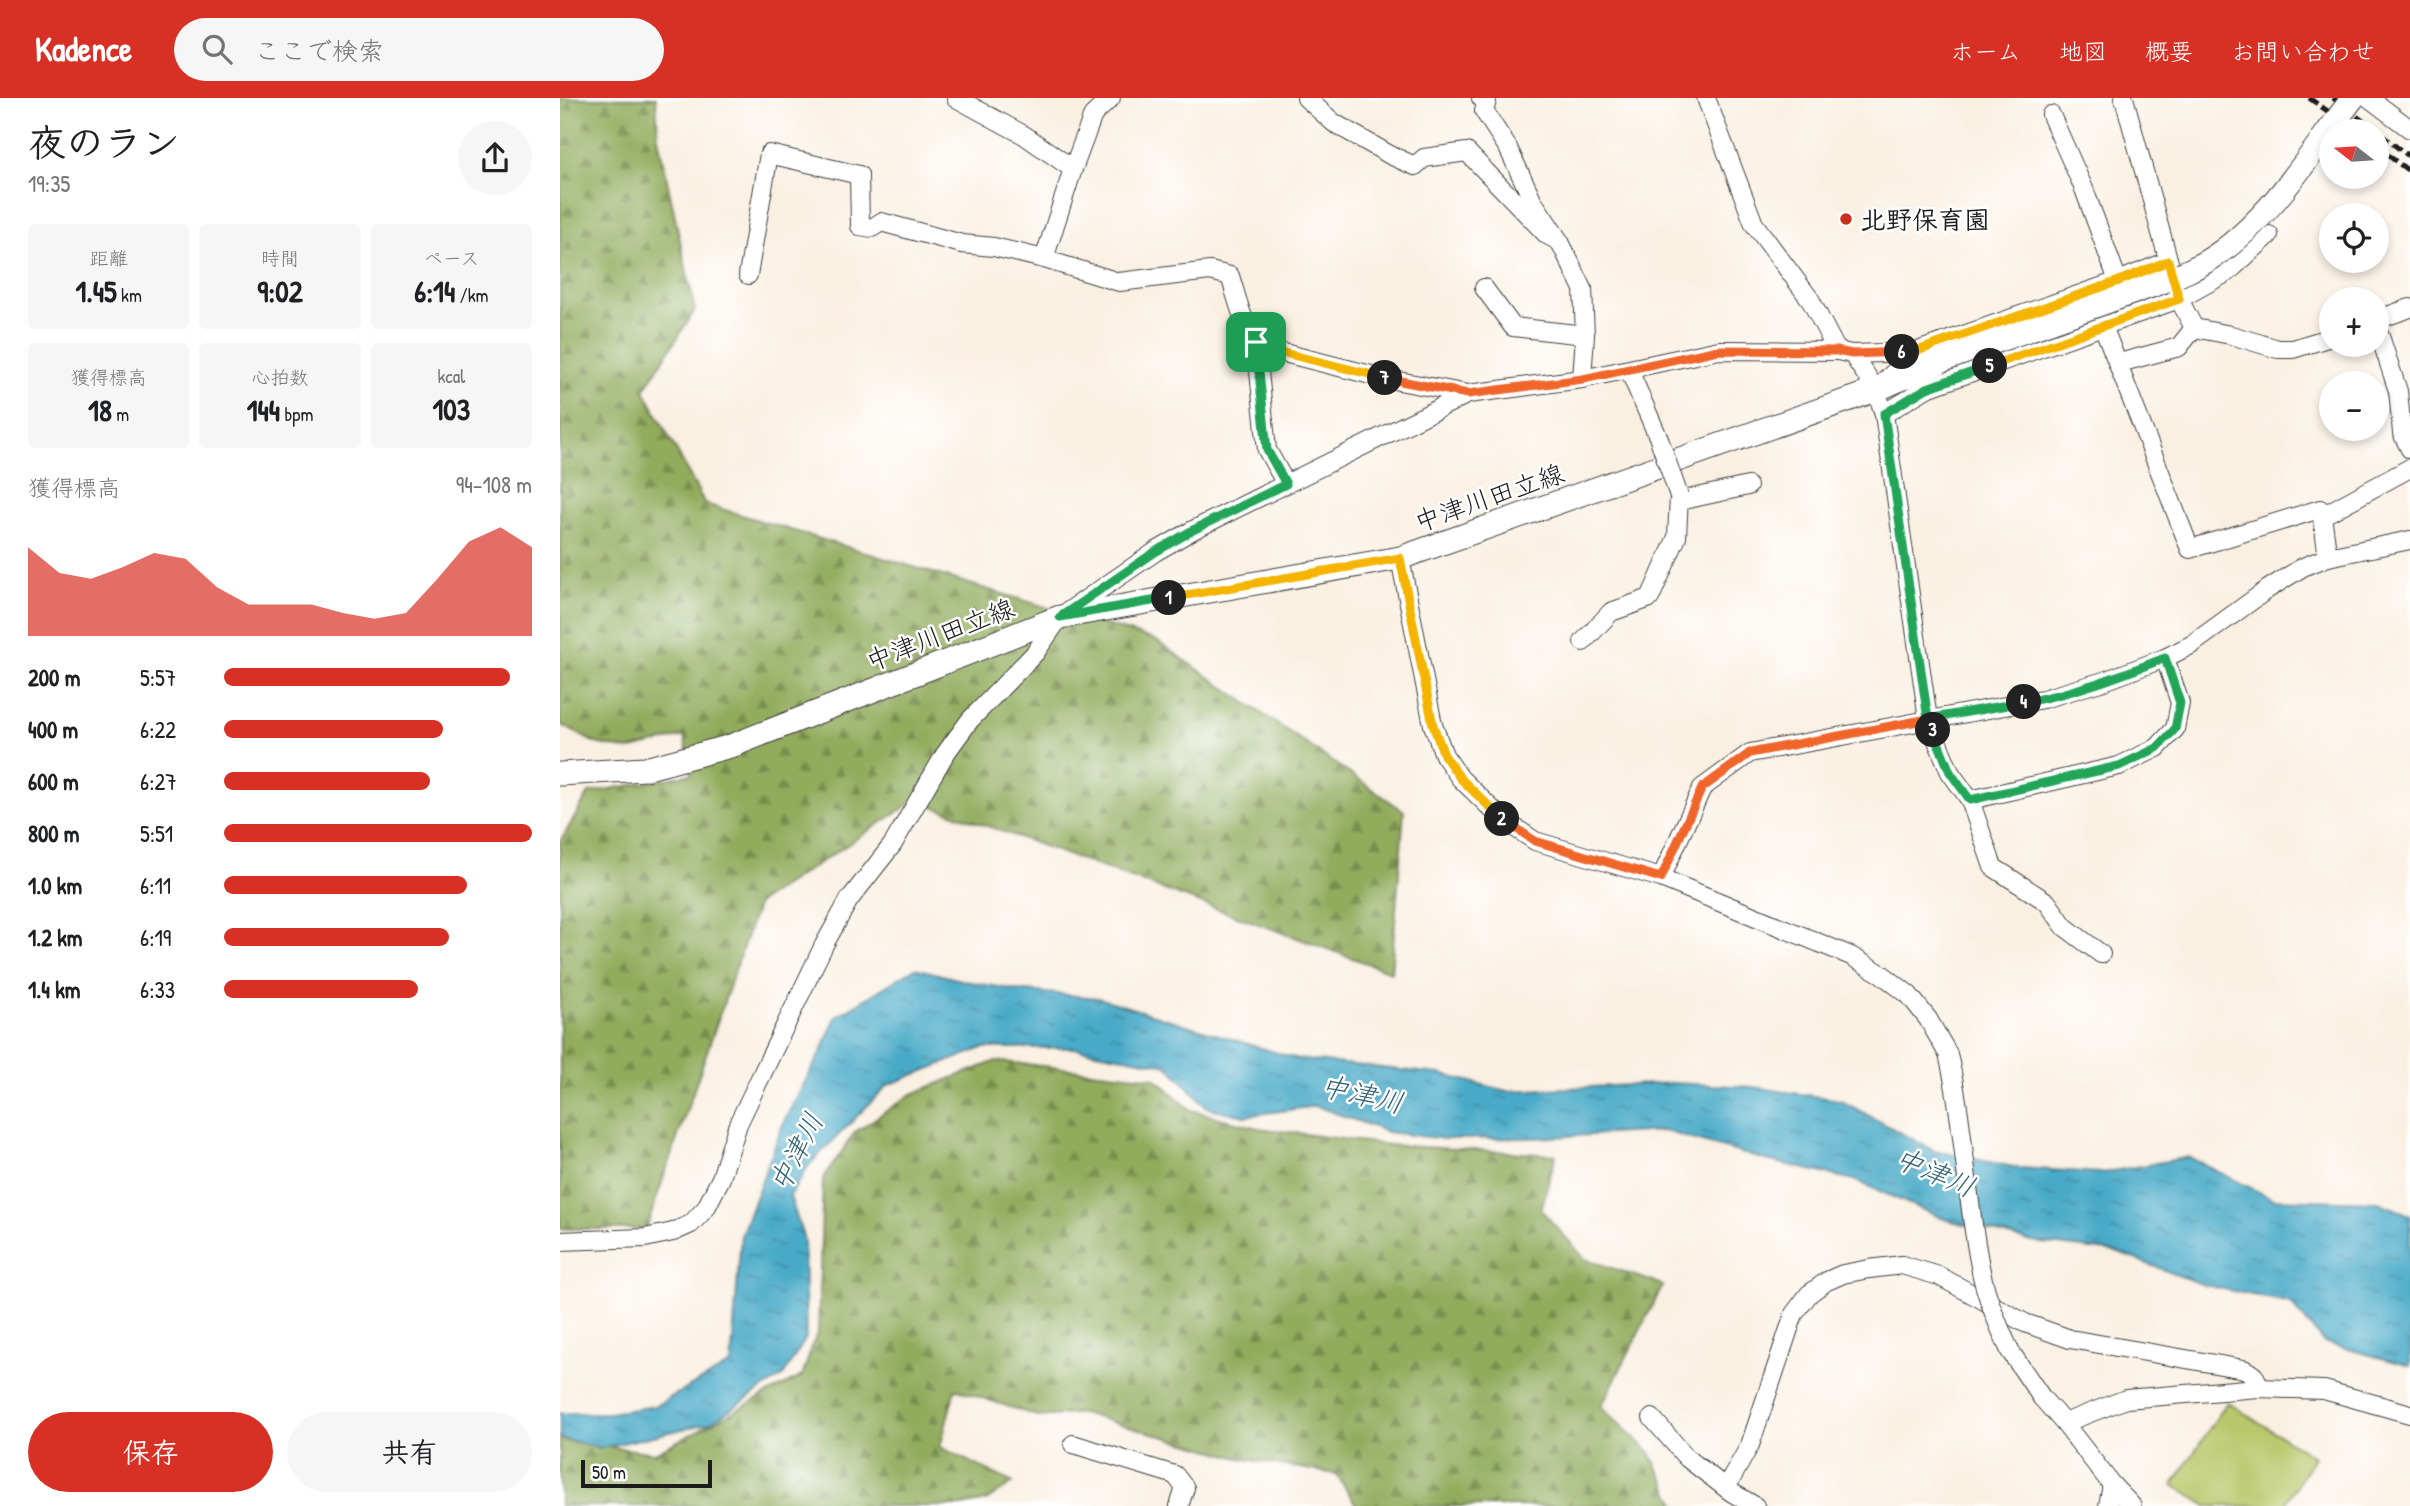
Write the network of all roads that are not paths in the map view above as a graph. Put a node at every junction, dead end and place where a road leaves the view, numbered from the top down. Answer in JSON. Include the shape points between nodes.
{"nodes":[{"id":1,"x":956,"y":98,"type":"edge"},
{"id":2,"x":1111,"y":98,"type":"edge"},
{"id":3,"x":1306,"y":98,"type":"edge"},
{"id":4,"x":1481,"y":98,"type":"edge"},
{"id":5,"x":1706,"y":98,"type":"edge"},
{"id":6,"x":2124,"y":98,"type":"edge"},
{"id":7,"x":2353,"y":98,"type":"edge"},
{"id":8,"x":2368,"y":98,"type":"edge"},
{"id":9,"x":2051,"y":114,"type":"dead end"},
{"id":10,"x":2410,"y":130,"type":"edge"},
{"id":11,"x":1073,"y":169,"type":"junction"},
{"id":12,"x":2269,"y":235,"type":"dead end"},
{"id":13,"x":1560,"y":242,"type":"junction"},
{"id":14,"x":1044,"y":259,"type":"junction"},
{"id":15,"x":2168,"y":261,"type":"junction"},
{"id":16,"x":748,"y":275,"type":"dead end"},
{"id":17,"x":2119,"y":281,"type":"junction"},
{"id":18,"x":1484,"y":288,"type":"dead end"},
{"id":19,"x":2179,"y":299,"type":"junction"},
{"id":20,"x":2410,"y":308,"type":"edge"},
{"id":21,"x":2389,"y":317,"type":"edge"},
{"id":22,"x":2103,"y":326,"type":"junction"},
{"id":23,"x":2194,"y":328,"type":"junction"},
{"id":24,"x":1585,"y":335,"type":"junction"},
{"id":25,"x":2319,"y":341,"type":"edge"},
{"id":26,"x":1256,"y":342,"type":"junction"},
{"id":27,"x":1844,"y":352,"type":"junction"},
{"id":28,"x":1914,"y":352,"type":"junction"},
{"id":29,"x":2387,"y":357,"type":"edge"},
{"id":30,"x":2119,"y":363,"type":"junction"},
{"id":31,"x":1629,"y":370,"type":"junction"},
{"id":32,"x":1583,"y":379,"type":"junction"},
{"id":33,"x":1876,"y":390,"type":"junction"},
{"id":34,"x":1468,"y":394,"type":"junction"},
{"id":35,"x":1884,"y":414,"type":"junction"},
{"id":36,"x":2410,"y":449,"type":"edge"},
{"id":37,"x":2410,"y":468,"type":"edge"},
{"id":38,"x":1286,"y":484,"type":"junction"},
{"id":39,"x":1748,"y":486,"type":"dead end"},
{"id":40,"x":1679,"y":499,"type":"junction"},
{"id":41,"x":2322,"y":516,"type":"junction"},
{"id":42,"x":2410,"y":540,"type":"edge"},
{"id":43,"x":2328,"y":557,"type":"junction"},
{"id":44,"x":1400,"y":558,"type":"junction"},
{"id":45,"x":1060,"y":617,"type":"junction"},
{"id":46,"x":1583,"y":642,"type":"dead end"},
{"id":47,"x":2165,"y":658,"type":"junction"},
{"id":48,"x":1928,"y":719,"type":"junction"},
{"id":49,"x":560,"y":774,"type":"edge"},
{"id":50,"x":1970,"y":800,"type":"junction"},
{"id":51,"x":1661,"y":878,"type":"junction"},
{"id":52,"x":2101,"y":954,"type":"dead end"},
{"id":53,"x":560,"y":1241,"type":"edge"},
{"id":54,"x":2258,"y":1388,"type":"junction"},
{"id":55,"x":2410,"y":1414,"type":"edge"},
{"id":56,"x":1652,"y":1418,"type":"dead end"},
{"id":57,"x":2064,"y":1423,"type":"junction"},
{"id":58,"x":1073,"y":1444,"type":"dead end"},
{"id":59,"x":2112,"y":1485,"type":"junction"},
{"id":60,"x":1726,"y":1488,"type":"junction"},
{"id":61,"x":1179,"y":1506,"type":"edge"},
{"id":62,"x":1755,"y":1506,"type":"edge"},
{"id":63,"x":2108,"y":1506,"type":"edge"},
{"id":64,"x":2132,"y":1506,"type":"edge"}],
"edges":[{"from":1,"to":11,"type":"street","via":[[1024,135]]},
{"from":2,"to":11,"type":"street","via":[[1093,115]]},
{"from":3,"to":13,"type":"street","via":[[1334,123],[1415,166],[1424,158],[1468,152],[1546,235]]},
{"from":4,"to":13,"type":"street","via":[[1487,101],[1484,111],[1534,203]]},
{"from":5,"to":27,"type":"street","via":[[1754,224]]},
{"from":6,"to":15,"type":"street"},
{"from":7,"to":33,"type":"main road","name":"中津川田立線","bridge":true,"via":[[2276,198],[2216,256],[2157,284],[1941,361]]},
{"from":8,"to":10,"type":"street"},
{"from":9,"to":17,"type":"street"},
{"from":11,"to":14,"type":"street"},
{"from":12,"to":19,"type":"street","via":[[2228,272]]},
{"from":13,"to":24,"type":"street","via":[[1583,289]]},
{"from":14,"to":16,"type":"street","via":[[962,244],[881,222],[872,228],[860,226],[859,175],[769,154]]},
{"from":14,"to":26,"type":"street","via":[[1119,282],[1210,271],[1230,276]]},
{"from":15,"to":17,"type":"street"},
{"from":15,"to":19,"type":"street"},
{"from":17,"to":28,"type":"street"},
{"from":18,"to":24,"type":"street","via":[[1513,327]]},
{"from":19,"to":22,"type":"street"},
{"from":19,"to":23,"type":"street"},
{"from":20,"to":21,"type":"street"},
{"from":22,"to":30,"type":"street"},
{"from":22,"to":35,"type":"street","via":[[1927,388]]},
{"from":23,"to":25,"type":"street","via":[[2278,349]]},
{"from":23,"to":30,"type":"street","via":[[2179,347]]},
{"from":24,"to":32,"type":"street"},
{"from":26,"to":34,"type":"street","via":[[1383,378]]},
{"from":26,"to":38,"type":"street","via":[[1267,450]]},
{"from":27,"to":28,"type":"street"},
{"from":27,"to":31,"type":"street","via":[[1718,350]]},
{"from":27,"to":33,"type":"street"},
{"from":28,"to":33,"type":"street"},
{"from":29,"to":36,"type":"street","via":[[2398,391],[2402,433]]},
{"from":30,"to":41,"type":"street","via":[[2190,550],[2320,509]]},
{"from":31,"to":32,"type":"street"},
{"from":31,"to":40,"type":"street","bridge":true},
{"from":32,"to":34,"type":"street"},
{"from":33,"to":35,"type":"street"},
{"from":33,"to":44,"type":"main road","name":"中津川田立線"},
{"from":34,"to":38,"type":"street"},
{"from":35,"to":48,"type":"street"},
{"from":37,"to":41,"type":"street"},
{"from":38,"to":45,"type":"street","via":[[1155,552]]},
{"from":39,"to":40,"type":"street"},
{"from":40,"to":46,"type":"street","via":[[1677,537],[1650,598],[1611,612]]},
{"from":41,"to":43,"type":"street"},
{"from":42,"to":43,"type":"street"},
{"from":43,"to":47,"type":"street","via":[[2304,567]]},
{"from":44,"to":45,"type":"main road","name":"中津川田立線"},
{"from":44,"to":51,"type":"street","via":[[1433,725],[1444,755],[1460,778],[1502,819],[1535,841]]},
{"from":45,"to":49,"type":"main road","name":"中津川田立線","via":[[731,746],[645,769]]},
{"from":45,"to":53,"type":"street","via":[[1035,653],[970,720],[893,844],[849,900],[750,1096],[706,1208],[691,1224],[673,1232],[608,1241]]},
{"from":47,"to":48,"type":"street","via":[[2043,699]]},
{"from":47,"to":50,"type":"street","via":[[2180,703],[2175,729],[2157,748],[2119,766]]},
{"from":48,"to":50,"type":"street","via":[[1950,772]]},
{"from":48,"to":51,"type":"street","via":[[1750,753],[1702,788]]},
{"from":50,"to":52,"type":"street","via":[[1993,867],[2047,902],[2065,928]]},
{"from":51,"to":57,"type":"street","bridge":true,"via":[[1851,956],[1909,995],[1928,1019],[1948,1054],[1958,1097],[1976,1246],[1994,1317],[2010,1351]]},
{"from":54,"to":55,"type":"street","via":[[2324,1390]]},
{"from":54,"to":57,"type":"street","via":[[2126,1399]]},
{"from":54,"to":60,"type":"street","via":[[2253,1374],[2244,1369],[2070,1339],[2025,1323],[1939,1276],[1902,1265],[1869,1269],[1827,1281],[1809,1294],[1794,1314],[1750,1445]]},
{"from":56,"to":60,"type":"street","via":[[1687,1458]]},
{"from":57,"to":59,"type":"street"},
{"from":58,"to":61,"type":"street","via":[[1175,1475],[1185,1488]]},
{"from":59,"to":63,"type":"street"},
{"from":59,"to":64,"type":"street"},
{"from":60,"to":62,"type":"street"}]}
